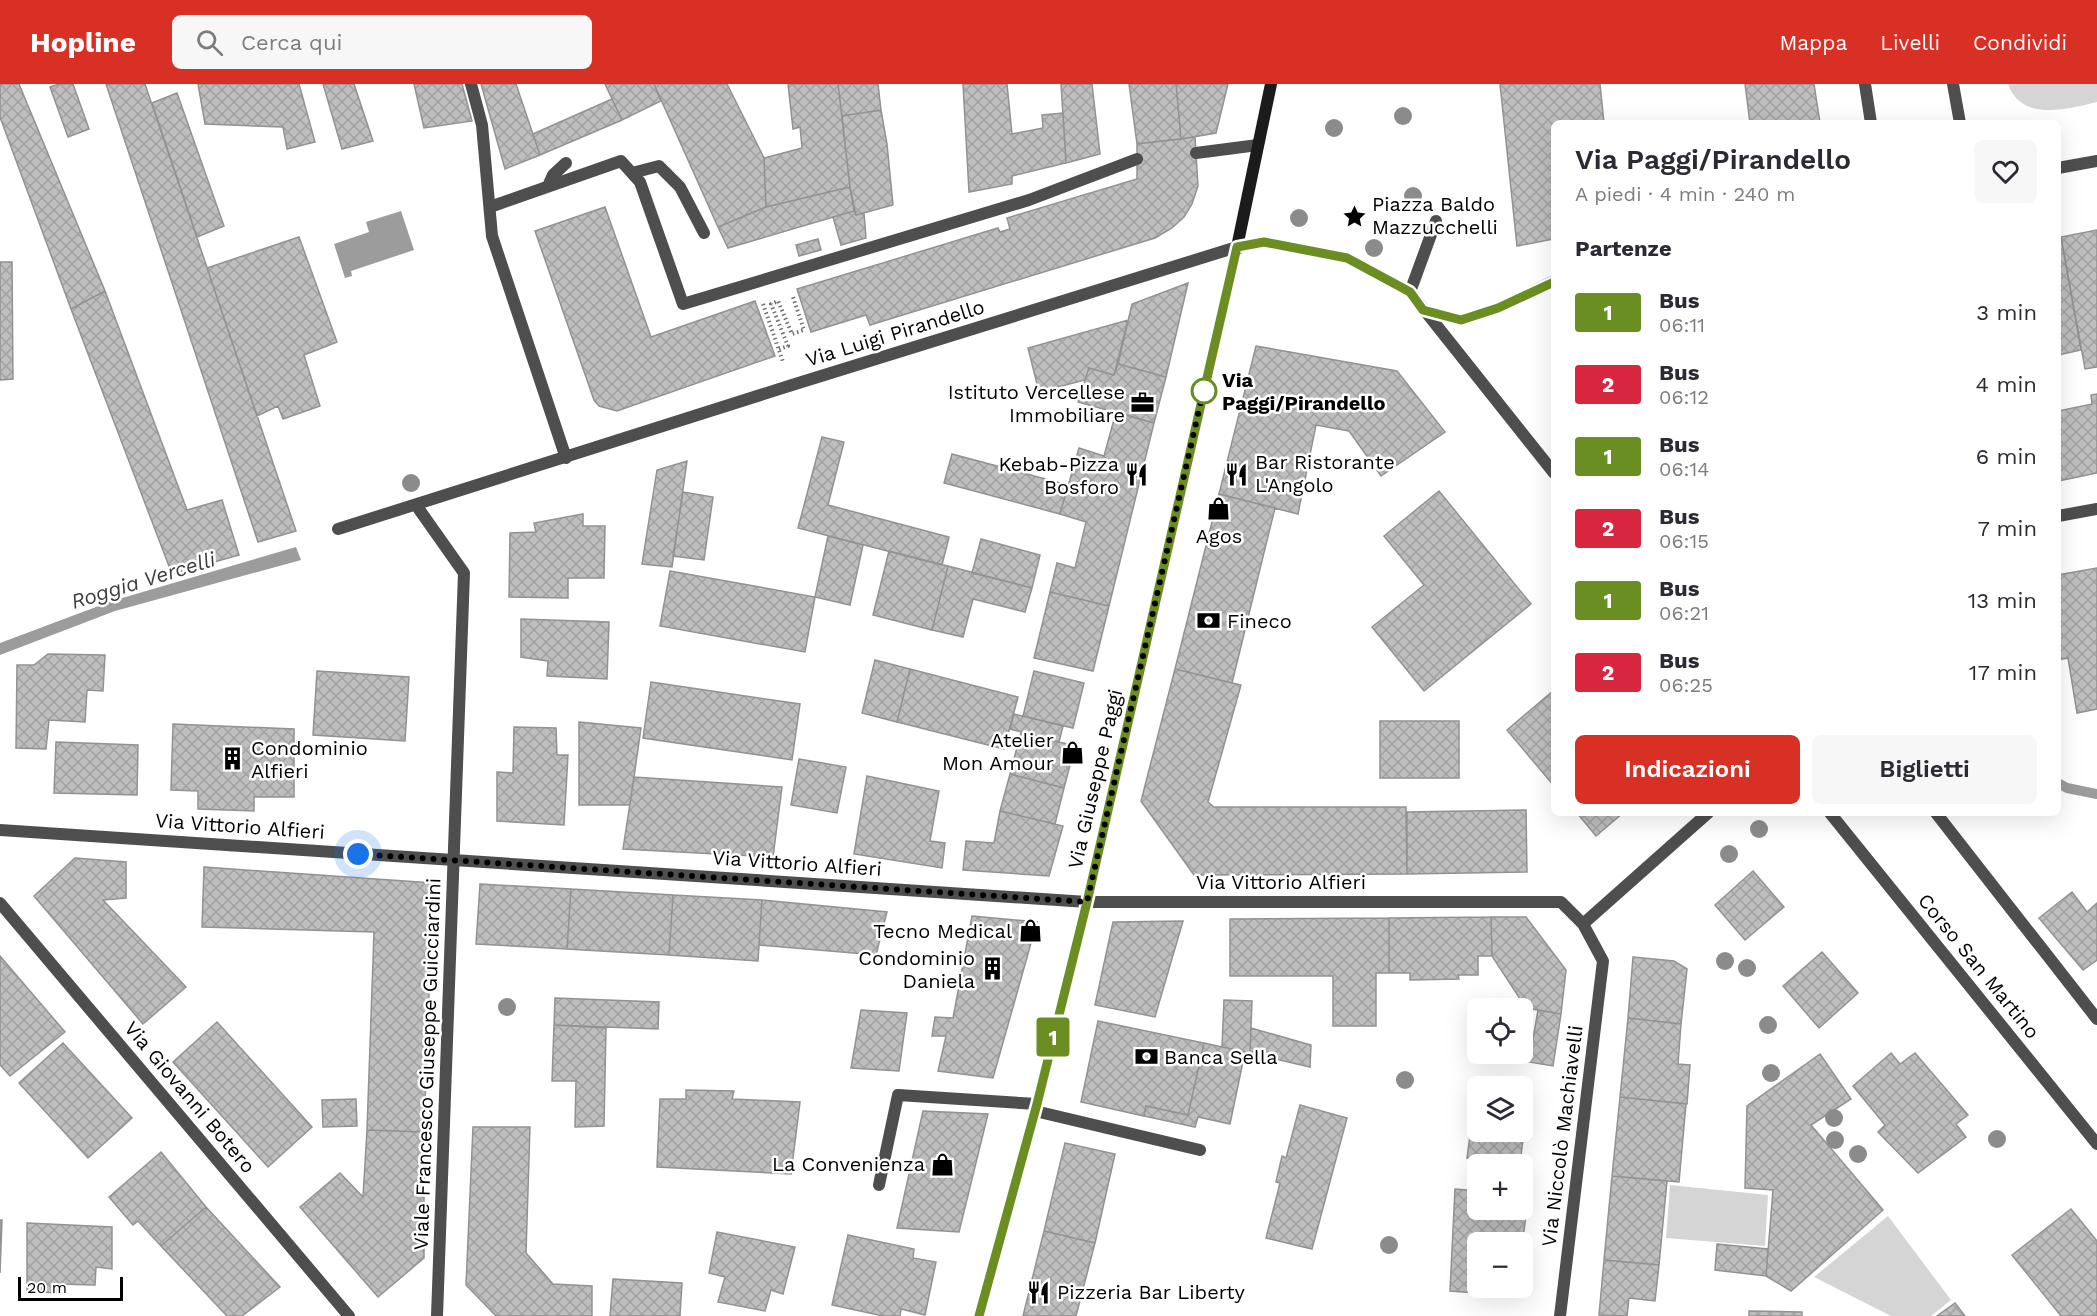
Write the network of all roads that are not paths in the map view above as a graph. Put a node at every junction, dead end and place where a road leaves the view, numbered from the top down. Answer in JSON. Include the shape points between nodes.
{"nodes":[{"id":1,"x":471,"y":84,"type":"edge"},
{"id":2,"x":1271,"y":84,"type":"edge"},
{"id":3,"x":1865,"y":84,"type":"edge"},
{"id":4,"x":1953,"y":84,"type":"edge"},
{"id":5,"x":1870,"y":120,"type":"edge"},
{"id":6,"x":1959,"y":120,"type":"edge"},
{"id":7,"x":1258,"y":145,"type":"junction"},
{"id":8,"x":1196,"y":153,"type":"dead end"},
{"id":9,"x":1137,"y":159,"type":"dead end"},
{"id":10,"x":2097,"y":161,"type":"edge"},
{"id":11,"x":566,"y":163,"type":"dead end"},
{"id":12,"x":2061,"y":167,"type":"edge"},
{"id":13,"x":632,"y":173,"type":"junction"},
{"id":14,"x":548,"y":186,"type":"junction"},
{"id":15,"x":490,"y":207,"type":"junction"},
{"id":16,"x":1436,"y":221,"type":"dead end"},
{"id":17,"x":704,"y":233,"type":"dead end"},
{"id":18,"x":1237,"y":247,"type":"junction"},
{"id":19,"x":1551,"y":282,"type":"edge"},
{"id":20,"x":1410,"y":292,"type":"junction"},
{"id":21,"x":1423,"y":310,"type":"junction"},
{"id":22,"x":566,"y":458,"type":"junction"},
{"id":23,"x":1551,"y":469,"type":"edge"},
{"id":24,"x":416,"y":505,"type":"junction"},
{"id":25,"x":2097,"y":509,"type":"edge"},
{"id":26,"x":2061,"y":515,"type":"edge"},
{"id":27,"x":338,"y":529,"type":"dead end"},
{"id":28,"x":1705,"y":816,"type":"edge"},
{"id":29,"x":1832,"y":816,"type":"edge"},
{"id":30,"x":1938,"y":816,"type":"edge"},
{"id":31,"x":0,"y":830,"type":"edge"},
{"id":32,"x":454,"y":860,"type":"junction"},
{"id":33,"x":1087,"y":902,"type":"junction"},
{"id":34,"x":0,"y":903,"type":"edge"},
{"id":35,"x":1583,"y":924,"type":"junction"},
{"id":36,"x":1603,"y":961,"type":"joint"},
{"id":37,"x":2097,"y":1019,"type":"edge"},
{"id":38,"x":1036,"y":1107,"type":"junction"},
{"id":39,"x":2097,"y":1144,"type":"edge"},
{"id":40,"x":1200,"y":1150,"type":"dead end"},
{"id":41,"x":879,"y":1185,"type":"dead end"},
{"id":42,"x":350,"y":1316,"type":"edge"},
{"id":43,"x":437,"y":1316,"type":"edge"},
{"id":44,"x":980,"y":1316,"type":"edge"},
{"id":45,"x":1560,"y":1316,"type":"edge"}],
"edges":[{"from":1,"to":15,"type":"street","via":[[482,125]]},
{"from":2,"to":7,"type":"main road"},
{"from":3,"to":5,"type":"street"},
{"from":4,"to":6,"type":"street"},
{"from":7,"to":8,"type":"street"},
{"from":7,"to":18,"type":"main road"},
{"from":9,"to":13,"type":"street","via":[[1029,200],[683,304],[640,182]]},
{"from":10,"to":12,"type":"street"},
{"from":11,"to":14,"type":"street"},
{"from":13,"to":14,"type":"street","via":[[621,161]]},
{"from":13,"to":17,"type":"street","via":[[659,166],[680,187]]},
{"from":14,"to":15,"type":"street"},
{"from":15,"to":22,"type":"street","via":[[492,236]]},
{"from":16,"to":20,"type":"street"},
{"from":18,"to":20,"type":"street","via":[[1264,242],[1347,258]]},
{"from":18,"to":22,"type":"street","name":"Via Luigi Pirandello"},
{"from":18,"to":33,"type":"main road","name":"Via Giuseppe Paggi"},
{"from":19,"to":21,"type":"street","via":[[1498,308],[1461,320]]},
{"from":20,"to":21,"type":"street"},
{"from":21,"to":23,"type":"street"},
{"from":22,"to":24,"type":"street","name":"Via Luigi Pirandello"},
{"from":24,"to":27,"type":"street","name":"Via Luigi Pirandello"},
{"from":24,"to":32,"type":"street","name":"Viale Francesco Giuseppe Guicciardini","via":[[464,573]]},
{"from":25,"to":26,"type":"street"},
{"from":28,"to":35,"type":"street"},
{"from":29,"to":39,"type":"street","name":"Corso San Martino"},
{"from":30,"to":37,"type":"street"},
{"from":31,"to":32,"type":"street","name":"Via Vittorio Alfieri"},
{"from":32,"to":33,"type":"street","name":"Via Vittorio Alfieri"},
{"from":32,"to":43,"type":"street","name":"Viale Francesco Giuseppe Guicciardini"},
{"from":33,"to":35,"type":"street","name":"Via Vittorio Alfieri","via":[[1562,902]]},
{"from":33,"to":38,"type":"main road","name":"Via Giuseppe Paggi"},
{"from":34,"to":42,"type":"street","name":"Via Giovanni Botero"},
{"from":35,"to":36,"type":"street","name":"Via Vittorio Alfieri"},
{"from":36,"to":45,"type":"street","name":"Via Niccolò Machiavelli"},
{"from":38,"to":40,"type":"street"},
{"from":38,"to":41,"type":"street","via":[[898,1095]]},
{"from":38,"to":44,"type":"main road","name":"Via Giuseppe Paggi"}]}
